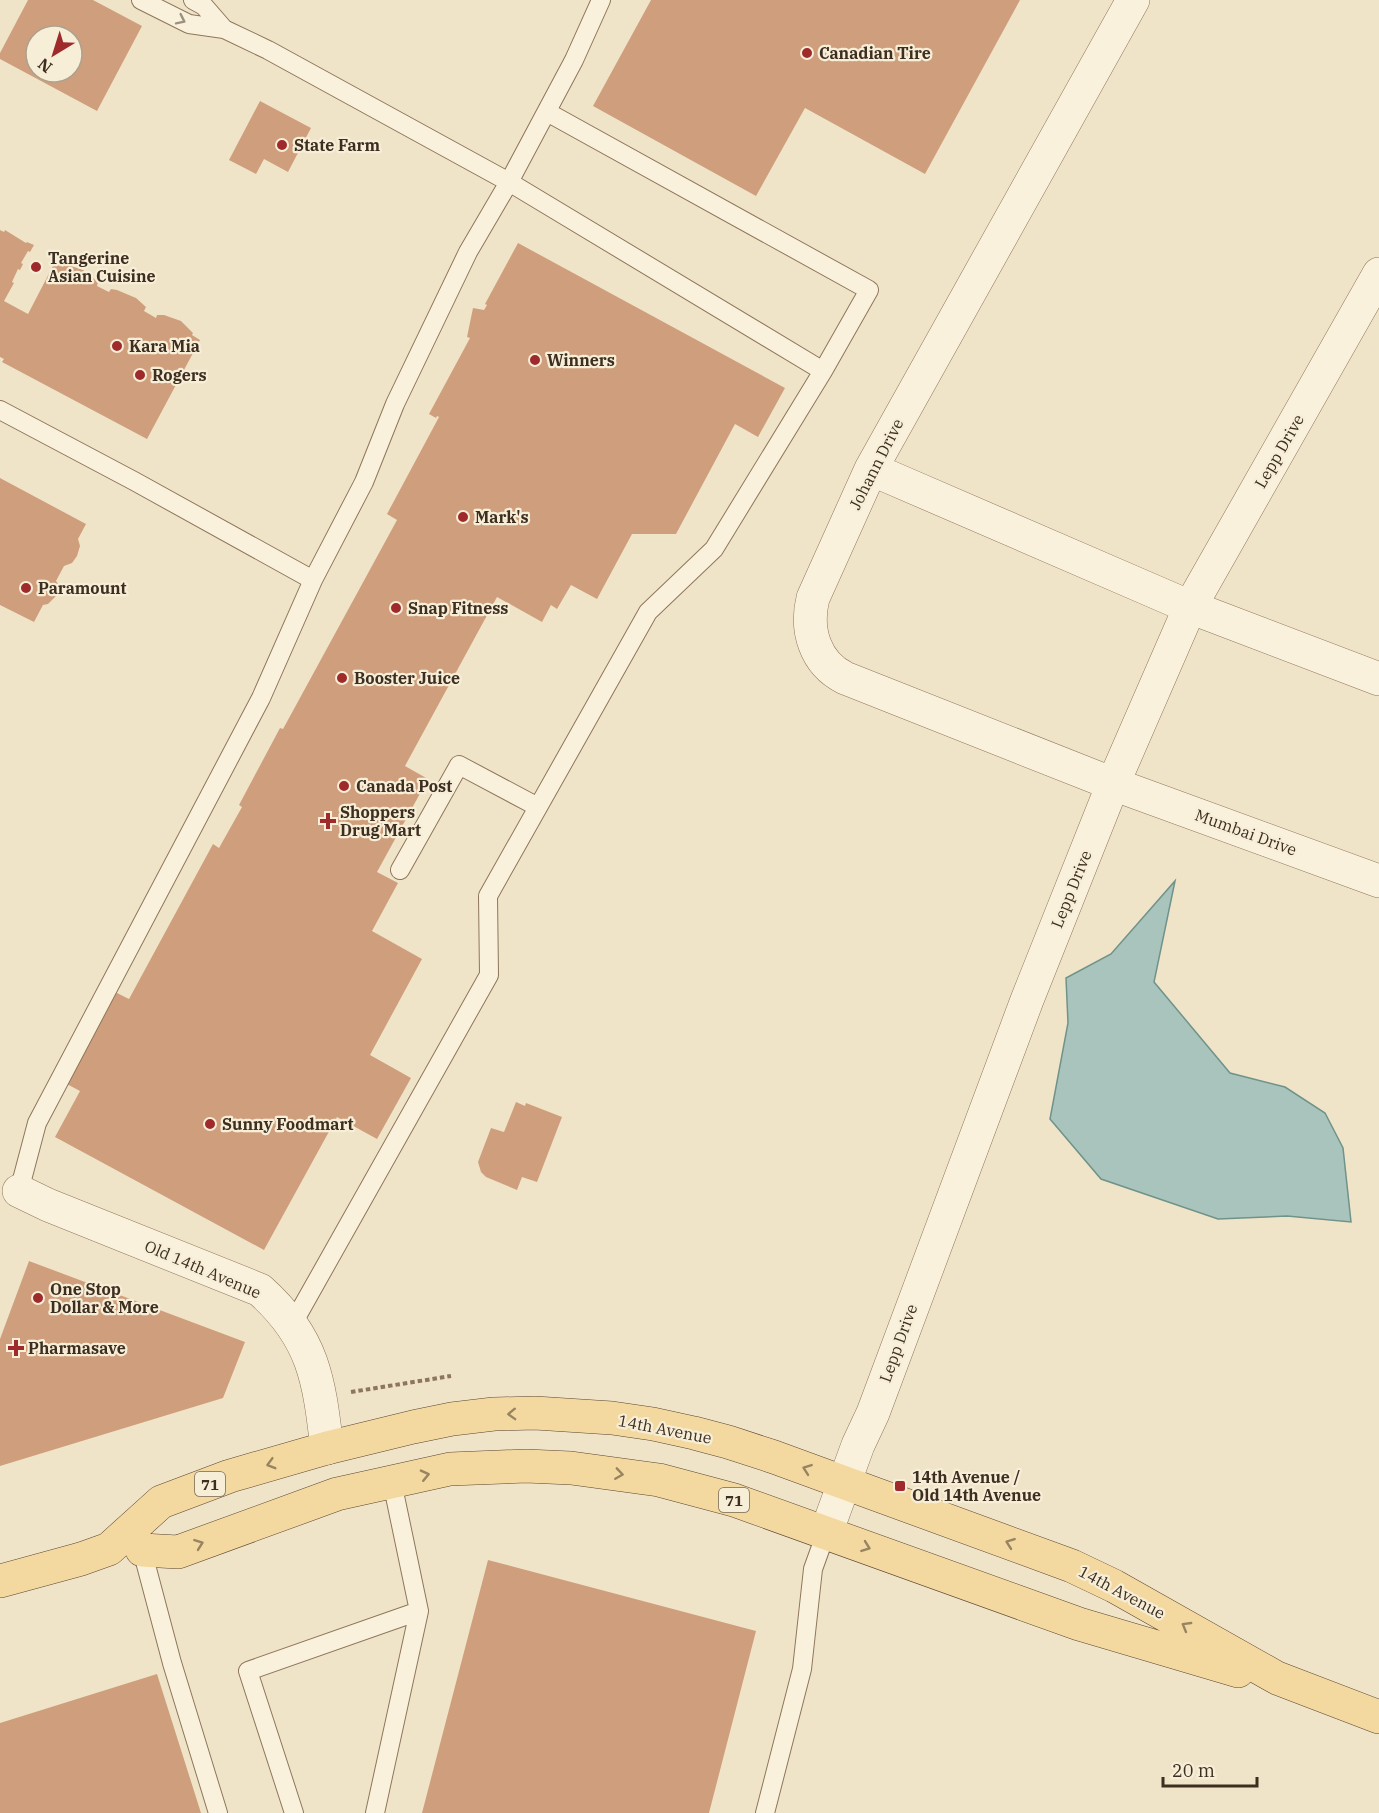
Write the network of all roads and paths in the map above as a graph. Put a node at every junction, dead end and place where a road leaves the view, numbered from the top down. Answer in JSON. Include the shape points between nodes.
{"nodes":[{"id":1,"x":141,"y":0,"type":"edge"},
{"id":2,"x":193,"y":0,"type":"edge"},
{"id":3,"x":601,"y":0,"type":"edge"},
{"id":4,"x":1133,"y":0,"type":"edge"},
{"id":5,"x":224,"y":29,"type":"junction"},
{"id":6,"x":547,"y":112,"type":"junction"},
{"id":7,"x":509,"y":182,"type":"junction"},
{"id":8,"x":1379,"y":274,"type":"edge"},
{"id":9,"x":823,"y":371,"type":"junction"},
{"id":10,"x":0,"y":410,"type":"edge"},
{"id":11,"x":871,"y":469,"type":"junction"},
{"id":12,"x":313,"y":580,"type":"junction"},
{"id":13,"x":1190,"y":607,"type":"junction"},
{"id":14,"x":1379,"y":679,"type":"edge"},
{"id":15,"x":1113,"y":783,"type":"junction"},
{"id":16,"x":538,"y":807,"type":"junction"},
{"id":17,"x":400,"y":870,"type":"dead end"},
{"id":18,"x":1379,"y":881,"type":"edge"},
{"id":19,"x":19,"y":1191,"type":"joint"},
{"id":20,"x":292,"y":1325,"type":"junction"},
{"id":21,"x":451,"y":1376,"type":"dead end"},
{"id":22,"x":349,"y":1392,"type":"dead end"},
{"id":23,"x":327,"y":1448,"type":"junction"},
{"id":24,"x":392,"y":1482,"type":"junction"},
{"id":25,"x":844,"y":1483,"type":"junction"},
{"id":26,"x":826,"y":1533,"type":"junction"},
{"id":27,"x":142,"y":1550,"type":"joint"},
{"id":28,"x":0,"y":1581,"type":"edge"},
{"id":29,"x":418,"y":1611,"type":"junction"},
{"id":30,"x":1312,"y":1693,"type":"junction"},
{"id":31,"x":1379,"y":1717,"type":"edge"},
{"id":32,"x":218,"y":1813,"type":"edge"},
{"id":33,"x":294,"y":1813,"type":"edge"},
{"id":34,"x":375,"y":1813,"type":"edge"},
{"id":35,"x":765,"y":1813,"type":"edge"}],
"edges":[{"from":1,"to":5,"type":"lane","one_way":true,"via":[[189,24]]},
{"from":2,"to":5,"type":"lane","via":[[204,6]]},
{"from":3,"to":6,"type":"lane"},
{"from":4,"to":11,"type":"street","name":"Johann Drive"},
{"from":5,"to":7,"type":"lane"},
{"from":6,"to":7,"type":"lane"},
{"from":6,"to":9,"type":"lane","via":[[869,290]]},
{"from":7,"to":9,"type":"lane"},
{"from":7,"to":12,"type":"lane","via":[[468,252],[395,405],[364,482]]},
{"from":8,"to":13,"type":"street","name":"Lepp Drive"},
{"from":9,"to":16,"type":"lane","via":[[714,549],[648,612]]},
{"from":10,"to":12,"type":"lane"},
{"from":11,"to":13,"type":"street"},
{"from":11,"to":15,"type":"street","name":"Johann Drive","via":[[813,598],[811,633],[823,660],[845,678]]},
{"from":12,"to":19,"type":"lane","via":[[261,699],[37,1124]]},
{"from":13,"to":14,"type":"street"},
{"from":13,"to":15,"type":"street","name":"Lepp Drive"},
{"from":15,"to":18,"type":"street","name":"Mumbai Drive"},
{"from":15,"to":25,"type":"street","name":"Lepp Drive"},
{"from":16,"to":17,"type":"lane","via":[[459,765]]},
{"from":16,"to":20,"type":"lane","via":[[488,896],[489,975]]},
{"from":19,"to":20,"type":"street","name":"Old 14th Avenue","via":[[260,1290]]},
{"from":20,"to":23,"type":"street","name":"Old 14th Avenue","via":[[314,1368]]},
{"from":21,"to":22,"type":"path"},
{"from":25,"to":23,"type":"main road","name":"14th Avenue","number":"71","one_way":true,"via":[[717,1439],[653,1424],[570,1415],[494,1414],[452,1419]]},
{"from":23,"to":28,"type":"main road","name":"14th Avenue","number":"71","one_way":true,"via":[[230,1476],[161,1502],[109,1549]]},
{"from":24,"to":26,"type":"main road","name":"14th Avenue","number":"71","one_way":true,"via":[[490,1466],[616,1473],[700,1490]]},
{"from":27,"to":24,"type":"main road","name":"14th Avenue","number":"71","one_way":true,"via":[[178,1552],[337,1494]]},
{"from":24,"to":29,"type":"lane"},
{"from":25,"to":26,"type":"street","name":"Lepp Drive"},
{"from":30,"to":25,"type":"main road","name":"14th Avenue","number":"71","one_way":true,"via":[[1277,1678],[1093,1575]]},
{"from":26,"to":30,"type":"main road","name":"14th Avenue","number":"71","one_way":true,"via":[[1079,1624]]},
{"from":26,"to":35,"type":"lane","via":[[813,1569],[802,1669]]},
{"from":27,"to":32,"type":"lane"},
{"from":29,"to":33,"type":"lane","via":[[248,1671]]},
{"from":29,"to":34,"type":"lane"},
{"from":30,"to":31,"type":"main road","name":"14th Avenue","number":"71"}]}
